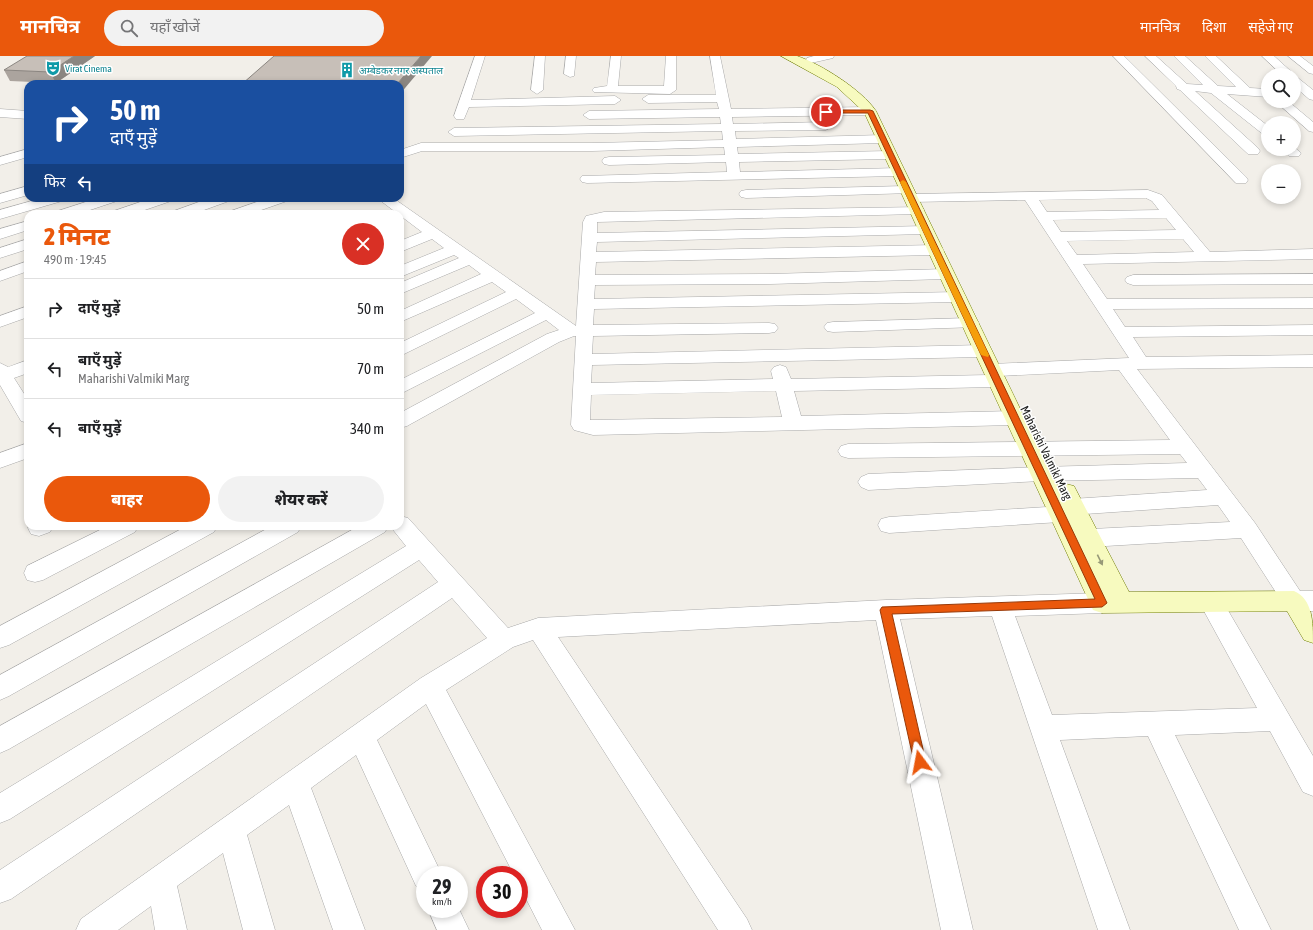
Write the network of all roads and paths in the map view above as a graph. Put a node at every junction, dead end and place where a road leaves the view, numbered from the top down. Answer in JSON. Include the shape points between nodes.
{"nodes":[{"id":1,"x":480,"y":56,"type":"edge"},
{"id":2,"x":540,"y":56,"type":"edge"},
{"id":3,"x":571,"y":56,"type":"edge"},
{"id":4,"x":616,"y":56,"type":"edge"},
{"id":5,"x":671,"y":56,"type":"edge"},
{"id":6,"x":715,"y":56,"type":"edge"},
{"id":7,"x":787,"y":56,"type":"edge"},
{"id":8,"x":829,"y":56,"type":"edge"},
{"id":9,"x":1118,"y":56,"type":"edge"},
{"id":10,"x":1150,"y":56,"type":"edge"},
{"id":11,"x":1179,"y":56,"type":"edge"},
{"id":12,"x":1210,"y":56,"type":"edge"},
{"id":13,"x":1267,"y":56,"type":"edge"},
{"id":14,"x":1293,"y":56,"type":"edge"},
{"id":15,"x":806,"y":58,"type":"edge"},
{"id":16,"x":1281,"y":68,"type":"edge"},
{"id":17,"x":1313,"y":72,"type":"edge"},
{"id":18,"x":570,"y":74,"type":"dead end"},
{"id":19,"x":1145,"y":85,"type":"junction"},
{"id":20,"x":1301,"y":86,"type":"edge"},
{"id":21,"x":1185,"y":88,"type":"junction"},
{"id":22,"x":469,"y":90,"type":"junction"},
{"id":23,"x":484,"y":90,"type":"dead end"},
{"id":24,"x":522,"y":90,"type":"dead end"},
{"id":25,"x":537,"y":90,"type":"junction"},
{"id":26,"x":612,"y":90,"type":"junction"},
{"id":27,"x":670,"y":90,"type":"junction"},
{"id":28,"x":1216,"y":90,"type":"junction"},
{"id":29,"x":1247,"y":92,"type":"junction"},
{"id":30,"x":1261,"y":93,"type":"edge"},
{"id":31,"x":721,"y":94,"type":"junction"},
{"id":32,"x":1301,"y":95,"type":"edge"},
{"id":33,"x":1313,"y":96,"type":"edge"},
{"id":34,"x":464,"y":104,"type":"junction"},
{"id":35,"x":1289,"y":108,"type":"edge"},
{"id":36,"x":724,"y":112,"type":"junction"},
{"id":37,"x":0,"y":113,"type":"edge"},
{"id":38,"x":24,"y":114,"type":"edge"},
{"id":39,"x":576,"y":116,"type":"dead end"},
{"id":40,"x":459,"y":118,"type":"junction"},
{"id":41,"x":475,"y":118,"type":"dead end"},
{"id":42,"x":873,"y":125,"type":"junction"},
{"id":43,"x":838,"y":126,"type":"dead end"},
{"id":44,"x":1261,"y":126,"type":"edge"},
{"id":45,"x":728,"y":128,"type":"junction"},
{"id":46,"x":1313,"y":128,"type":"edge"},
{"id":47,"x":454,"y":132,"type":"junction"},
{"id":48,"x":730,"y":143,"type":"junction"},
{"id":49,"x":448,"y":147,"type":"junction"},
{"id":50,"x":1253,"y":151,"type":"dead end"},
{"id":51,"x":404,"y":153,"type":"edge"},
{"id":52,"x":24,"y":154,"type":"edge"},
{"id":53,"x":890,"y":155,"type":"junction"},
{"id":54,"x":732,"y":159,"type":"junction"},
{"id":55,"x":0,"y":161,"type":"edge"},
{"id":56,"x":599,"y":161,"type":"dead end"},
{"id":57,"x":898,"y":172,"type":"junction"},
{"id":58,"x":737,"y":176,"type":"junction"},
{"id":59,"x":587,"y":179,"type":"dead end"},
{"id":60,"x":1241,"y":180,"type":"dead end"},
{"id":61,"x":24,"y":191,"type":"edge"},
{"id":62,"x":746,"y":194,"type":"junction"},
{"id":63,"x":1030,"y":197,"type":"junction"},
{"id":64,"x":0,"y":199,"type":"edge"},
{"id":65,"x":914,"y":199,"type":"junction"},
{"id":66,"x":44,"y":202,"type":"edge"},
{"id":67,"x":99,"y":202,"type":"edge"},
{"id":68,"x":110,"y":202,"type":"edge"},
{"id":69,"x":154,"y":202,"type":"edge"},
{"id":70,"x":213,"y":202,"type":"edge"},
{"id":71,"x":270,"y":202,"type":"edge"},
{"id":72,"x":389,"y":202,"type":"edge"},
{"id":73,"x":75,"y":210,"type":"edge"},
{"id":74,"x":117,"y":210,"type":"edge"},
{"id":75,"x":132,"y":210,"type":"edge"},
{"id":76,"x":190,"y":210,"type":"edge"},
{"id":77,"x":248,"y":210,"type":"edge"},
{"id":78,"x":400,"y":210,"type":"edge"},
{"id":79,"x":404,"y":213,"type":"edge"},
{"id":80,"x":752,"y":214,"type":"junction"},
{"id":81,"x":1170,"y":214,"type":"junction"},
{"id":82,"x":0,"y":216,"type":"edge"},
{"id":83,"x":1042,"y":216,"type":"junction"},
{"id":84,"x":24,"y":226,"type":"edge"},
{"id":85,"x":926,"y":230,"type":"junction"},
{"id":86,"x":432,"y":233,"type":"junction"},
{"id":87,"x":0,"y":234,"type":"edge"},
{"id":88,"x":758,"y":234,"type":"junction"},
{"id":89,"x":1188,"y":234,"type":"junction"},
{"id":90,"x":1056,"y":237,"type":"junction"},
{"id":91,"x":589,"y":238,"type":"junction"},
{"id":92,"x":24,"y":245,"type":"edge"},
{"id":93,"x":404,"y":245,"type":"edge"},
{"id":94,"x":455,"y":249,"type":"junction"},
{"id":95,"x":936,"y":250,"type":"junction"},
{"id":96,"x":0,"y":253,"type":"edge"},
{"id":97,"x":763,"y":254,"type":"junction"},
{"id":98,"x":1296,"y":254,"type":"junction"},
{"id":99,"x":1313,"y":254,"type":"edge"},
{"id":100,"x":588,"y":257,"type":"junction"},
{"id":101,"x":1206,"y":257,"type":"junction"},
{"id":102,"x":470,"y":259,"type":"junction"},
{"id":103,"x":1118,"y":259,"type":"junction"},
{"id":104,"x":1072,"y":260,"type":"junction"},
{"id":105,"x":24,"y":267,"type":"edge"},
{"id":106,"x":404,"y":270,"type":"edge"},
{"id":107,"x":1313,"y":273,"type":"edge"},
{"id":108,"x":946,"y":274,"type":"junction"},
{"id":109,"x":493,"y":275,"type":"junction"},
{"id":110,"x":0,"y":276,"type":"edge"},
{"id":111,"x":770,"y":279,"type":"junction"},
{"id":112,"x":1313,"y":279,"type":"edge"},
{"id":113,"x":587,"y":280,"type":"junction"},
{"id":114,"x":1133,"y":280,"type":"junction"},
{"id":115,"x":404,"y":287,"type":"edge"},
{"id":116,"x":518,"y":292,"type":"junction"},
{"id":117,"x":958,"y":297,"type":"junction"},
{"id":118,"x":820,"y":300,"type":"junction"},
{"id":119,"x":769,"y":301,"type":"junction"},
{"id":120,"x":1313,"y":303,"type":"edge"},
{"id":121,"x":586,"y":304,"type":"junction"},
{"id":122,"x":1101,"y":304,"type":"junction"},
{"id":123,"x":1150,"y":304,"type":"junction"},
{"id":124,"x":24,"y":313,"type":"edge"},
{"id":125,"x":547,"y":313,"type":"junction"},
{"id":126,"x":404,"y":316,"type":"edge"},
{"id":127,"x":0,"y":322,"type":"edge"},
{"id":128,"x":970,"y":323,"type":"junction"},
{"id":129,"x":768,"y":328,"type":"junction"},
{"id":130,"x":834,"y":328,"type":"junction"},
{"id":131,"x":1313,"y":330,"type":"edge"},
{"id":132,"x":578,"y":331,"type":"junction"},
{"id":133,"x":1120,"y":332,"type":"junction"},
{"id":134,"x":404,"y":348,"type":"edge"},
{"id":135,"x":983,"y":351,"type":"junction"},
{"id":136,"x":843,"y":354,"type":"junction"},
{"id":137,"x":775,"y":356,"type":"junction"},
{"id":138,"x":583,"y":360,"type":"junction"},
{"id":139,"x":1313,"y":361,"type":"edge"},
{"id":140,"x":1133,"y":364,"type":"junction"},
{"id":141,"x":24,"y":367,"type":"edge"},
{"id":142,"x":2,"y":372,"type":"edge"},
{"id":143,"x":998,"y":374,"type":"junction"},
{"id":144,"x":784,"y":385,"type":"junction"},
{"id":145,"x":404,"y":386,"type":"edge"},
{"id":146,"x":582,"y":389,"type":"junction"},
{"id":147,"x":22,"y":395,"type":"edge"},
{"id":148,"x":1014,"y":418,"type":"junction"},
{"id":149,"x":404,"y":419,"type":"edge"},
{"id":150,"x":793,"y":423,"type":"junction"},
{"id":151,"x":1186,"y":447,"type":"junction"},
{"id":152,"x":1036,"y":448,"type":"junction"},
{"id":153,"x":848,"y":451,"type":"dead end"},
{"id":154,"x":24,"y":452,"type":"edge"},
{"id":155,"x":0,"y":461,"type":"edge"},
{"id":156,"x":1204,"y":470,"type":"junction"},
{"id":157,"x":1049,"y":473,"type":"junction"},
{"id":158,"x":868,"y":482,"type":"dead end"},
{"id":159,"x":1223,"y":497,"type":"junction"},
{"id":160,"x":1063,"y":510,"type":"junction"},
{"id":161,"x":889,"y":524,"type":"dead end"},
{"id":162,"x":404,"y":529,"type":"edge"},
{"id":163,"x":1247,"y":529,"type":"junction"},
{"id":164,"x":119,"y":530,"type":"edge"},
{"id":165,"x":199,"y":530,"type":"edge"},
{"id":166,"x":283,"y":530,"type":"edge"},
{"id":167,"x":370,"y":530,"type":"edge"},
{"id":168,"x":1080,"y":539,"type":"junction"},
{"id":169,"x":421,"y":548,"type":"junction"},
{"id":170,"x":35,"y":573,"type":"dead end"},
{"id":171,"x":454,"y":584,"type":"junction"},
{"id":172,"x":1303,"y":601,"type":"edge"},
{"id":173,"x":1111,"y":602,"type":"junction"},
{"id":174,"x":1211,"y":602,"type":"junction"},
{"id":175,"x":1000,"y":606,"type":"junction"},
{"id":176,"x":886,"y":610,"type":"junction"},
{"id":177,"x":538,"y":628,"type":"junction"},
{"id":178,"x":1313,"y":632,"type":"edge"},
{"id":179,"x":0,"y":638,"type":"edge"},
{"id":180,"x":504,"y":640,"type":"junction"},
{"id":181,"x":430,"y":686,"type":"junction"},
{"id":182,"x":0,"y":688,"type":"edge"},
{"id":183,"x":1277,"y":719,"type":"junction"},
{"id":184,"x":1155,"y":723,"type":"junction"},
{"id":185,"x":1043,"y":728,"type":"junction"},
{"id":186,"x":361,"y":736,"type":"junction"},
{"id":187,"x":0,"y":740,"type":"edge"},
{"id":188,"x":1313,"y":782,"type":"edge"},
{"id":189,"x":295,"y":784,"type":"junction"},
{"id":190,"x":0,"y":809,"type":"edge"},
{"id":191,"x":231,"y":830,"type":"junction"},
{"id":192,"x":423,"y":866,"type":"edge"},
{"id":193,"x":161,"y":880,"type":"junction"},
{"id":194,"x":0,"y":888,"type":"edge"},
{"id":195,"x":447,"y":918,"type":"edge"},
{"id":196,"x":92,"y":930,"type":"edge"},
{"id":197,"x":171,"y":930,"type":"edge"},
{"id":198,"x":259,"y":930,"type":"edge"},
{"id":199,"x":349,"y":930,"type":"edge"},
{"id":200,"x":453,"y":930,"type":"edge"},
{"id":201,"x":559,"y":930,"type":"edge"},
{"id":202,"x":736,"y":930,"type":"edge"},
{"id":203,"x":957,"y":930,"type":"edge"},
{"id":204,"x":1114,"y":930,"type":"edge"},
{"id":205,"x":1255,"y":930,"type":"edge"}],
"edges":[{"from":1,"to":22,"type":"street"},
{"from":2,"to":25,"type":"street"},
{"from":3,"to":18,"type":"street"},
{"from":4,"to":26,"type":"street"},
{"from":5,"to":27,"type":"street"},
{"from":6,"to":31,"type":"street"},
{"from":7,"to":42,"type":"street","name":"Maharishi Valmiki Marg","via":[[841,84],[856,95]]},
{"from":8,"to":15,"type":"street"},
{"from":9,"to":19,"type":"street"},
{"from":10,"to":21,"type":"street"},
{"from":11,"to":28,"type":"street"},
{"from":12,"to":29,"type":"street"},
{"from":13,"to":16,"type":"street"},
{"from":14,"to":17,"type":"street"},
{"from":15,"to":65,"type":"street","name":"Maharishi Valmiki Marg","via":[[857,83],[882,113]]},
{"from":19,"to":21,"type":"street"},
{"from":19,"to":60,"type":"street"},
{"from":20,"to":33,"type":"street"},
{"from":21,"to":28,"type":"street"},
{"from":21,"to":50,"type":"street"},
{"from":22,"to":23,"type":"street"},
{"from":22,"to":34,"type":"street"},
{"from":24,"to":25,"type":"street"},
{"from":25,"to":26,"type":"street"},
{"from":26,"to":27,"type":"street"},
{"from":27,"to":31,"type":"street"},
{"from":28,"to":29,"type":"street"},
{"from":28,"to":44,"type":"street"},
{"from":29,"to":30,"type":"street"},
{"from":31,"to":34,"type":"street"},
{"from":31,"to":36,"type":"street"},
{"from":32,"to":33,"type":"street"},
{"from":34,"to":40,"type":"street"},
{"from":35,"to":46,"type":"street"},
{"from":36,"to":39,"type":"street"},
{"from":36,"to":42,"type":"street"},
{"from":36,"to":45,"type":"street"},
{"from":37,"to":38,"type":"street"},
{"from":40,"to":41,"type":"street"},
{"from":40,"to":47,"type":"street"},
{"from":42,"to":48,"type":"street"},
{"from":42,"to":53,"type":"street","name":"Maharishi Valmiki Marg"},
{"from":43,"to":45,"type":"street"},
{"from":45,"to":47,"type":"street"},
{"from":45,"to":48,"type":"street"},
{"from":47,"to":49,"type":"street"},
{"from":48,"to":49,"type":"street","via":[[600,147]]},
{"from":48,"to":54,"type":"street"},
{"from":49,"to":51,"type":"street","via":[[421,148]]},
{"from":52,"to":55,"type":"street"},
{"from":53,"to":54,"type":"street"},
{"from":53,"to":57,"type":"street","name":"Maharishi Valmiki Marg"},
{"from":54,"to":56,"type":"street"},
{"from":54,"to":58,"type":"street"},
{"from":57,"to":58,"type":"street"},
{"from":57,"to":65,"type":"street","name":"Maharishi Valmiki Marg"},
{"from":58,"to":59,"type":"street"},
{"from":58,"to":62,"type":"street"},
{"from":61,"to":64,"type":"street"},
{"from":62,"to":65,"type":"street"},
{"from":62,"to":80,"type":"street"},
{"from":63,"to":65,"type":"street"},
{"from":63,"to":81,"type":"street","via":[[1148,194],[1157,198]]},
{"from":63,"to":83,"type":"street"},
{"from":65,"to":80,"type":"street"},
{"from":65,"to":85,"type":"street","name":"Maharishi Valmiki Marg"},
{"from":65,"to":143,"type":"street","name":"Maharishi Valmiki Marg"},
{"from":66,"to":82,"type":"street"},
{"from":67,"to":73,"type":"street"},
{"from":68,"to":74,"type":"street"},
{"from":69,"to":75,"type":"street"},
{"from":70,"to":76,"type":"street"},
{"from":71,"to":77,"type":"street"},
{"from":72,"to":78,"type":"street"},
{"from":79,"to":86,"type":"street"},
{"from":80,"to":88,"type":"street"},
{"from":80,"to":91,"type":"street","via":[[596,217],[590,222]]},
{"from":81,"to":83,"type":"street"},
{"from":81,"to":89,"type":"street"},
{"from":83,"to":90,"type":"street"},
{"from":84,"to":87,"type":"street"},
{"from":85,"to":88,"type":"street"},
{"from":85,"to":95,"type":"street","name":"Maharishi Valmiki Marg"},
{"from":86,"to":93,"type":"street"},
{"from":86,"to":94,"type":"street"},
{"from":88,"to":91,"type":"street"},
{"from":88,"to":97,"type":"street"},
{"from":89,"to":90,"type":"street"},
{"from":89,"to":101,"type":"street"},
{"from":90,"to":104,"type":"street"},
{"from":91,"to":100,"type":"street"},
{"from":92,"to":96,"type":"street"},
{"from":94,"to":102,"type":"street"},
{"from":94,"to":106,"type":"street"},
{"from":95,"to":97,"type":"street"},
{"from":95,"to":108,"type":"street","name":"Maharishi Valmiki Marg"},
{"from":97,"to":100,"type":"street"},
{"from":97,"to":111,"type":"street"},
{"from":98,"to":99,"type":"street"},
{"from":98,"to":101,"type":"street"},
{"from":98,"to":107,"type":"street"},
{"from":100,"to":113,"type":"street"},
{"from":101,"to":103,"type":"street"},
{"from":102,"to":109,"type":"street"},
{"from":102,"to":115,"type":"street"},
{"from":103,"to":104,"type":"street"},
{"from":103,"to":114,"type":"street"},
{"from":104,"to":122,"type":"street"},
{"from":105,"to":110,"type":"street"},
{"from":108,"to":111,"type":"street"},
{"from":108,"to":117,"type":"street","name":"Maharishi Valmiki Marg"},
{"from":109,"to":116,"type":"street"},
{"from":109,"to":126,"type":"street"},
{"from":111,"to":113,"type":"street"},
{"from":111,"to":119,"type":"street"},
{"from":112,"to":114,"type":"street"},
{"from":113,"to":121,"type":"street"},
{"from":114,"to":123,"type":"street"},
{"from":116,"to":125,"type":"street"},
{"from":116,"to":134,"type":"street"},
{"from":117,"to":118,"type":"street"},
{"from":117,"to":128,"type":"street","name":"Maharishi Valmiki Marg"},
{"from":118,"to":119,"type":"street"},
{"from":118,"to":130,"type":"street"},
{"from":119,"to":121,"type":"street"},
{"from":119,"to":129,"type":"street"},
{"from":120,"to":123,"type":"street"},
{"from":121,"to":132,"type":"street"},
{"from":122,"to":123,"type":"street"},
{"from":122,"to":133,"type":"street"},
{"from":124,"to":127,"type":"street"},
{"from":125,"to":132,"type":"street"},
{"from":125,"to":145,"type":"street"},
{"from":128,"to":130,"type":"street"},
{"from":128,"to":135,"type":"street","name":"Maharishi Valmiki Marg"},
{"from":129,"to":132,"type":"street"},
{"from":129,"to":137,"type":"street"},
{"from":130,"to":136,"type":"street"},
{"from":131,"to":133,"type":"street"},
{"from":132,"to":138,"type":"street"},
{"from":132,"to":149,"type":"street","via":[[553,338]]},
{"from":133,"to":140,"type":"street"},
{"from":135,"to":136,"type":"street"},
{"from":135,"to":143,"type":"street","name":"Maharishi Valmiki Marg"},
{"from":136,"to":137,"type":"street"},
{"from":137,"to":138,"type":"street"},
{"from":137,"to":144,"type":"street"},
{"from":138,"to":146,"type":"street"},
{"from":139,"to":140,"type":"street"},
{"from":140,"to":143,"type":"street"},
{"from":140,"to":151,"type":"street"},
{"from":141,"to":142,"type":"street"},
{"from":142,"to":147,"type":"street"},
{"from":143,"to":144,"type":"street"},
{"from":143,"to":148,"type":"street","name":"Maharishi Valmiki Marg"},
{"from":143,"to":152,"type":"street","name":"Maharishi Valmiki Marg"},
{"from":144,"to":146,"type":"street"},
{"from":144,"to":150,"type":"street"},
{"from":146,"to":150,"type":"street","via":[[580,420],[581,425],[586,428]]},
{"from":148,"to":150,"type":"street"},
{"from":148,"to":152,"type":"street","name":"Maharishi Valmiki Marg"},
{"from":151,"to":152,"type":"street"},
{"from":151,"to":156,"type":"street"},
{"from":152,"to":153,"type":"street"},
{"from":152,"to":157,"type":"street","name":"Maharishi Valmiki Marg"},
{"from":154,"to":155,"type":"street"},
{"from":156,"to":157,"type":"street"},
{"from":156,"to":159,"type":"street"},
{"from":157,"to":158,"type":"street"},
{"from":157,"to":160,"type":"street","name":"Maharishi Valmiki Marg"},
{"from":159,"to":160,"type":"street"},
{"from":159,"to":163,"type":"street"},
{"from":160,"to":161,"type":"street"},
{"from":160,"to":168,"type":"street","name":"Maharishi Valmiki Marg"},
{"from":162,"to":169,"type":"street"},
{"from":163,"to":168,"type":"street"},
{"from":163,"to":172,"type":"street"},
{"from":164,"to":170,"type":"street"},
{"from":165,"to":179,"type":"street"},
{"from":166,"to":182,"type":"street"},
{"from":167,"to":187,"type":"street"},
{"from":168,"to":173,"type":"street","name":"Maharishi Valmiki Marg"},
{"from":169,"to":171,"type":"street"},
{"from":169,"to":190,"type":"street"},
{"from":171,"to":180,"type":"street"},
{"from":171,"to":194,"type":"street"},
{"from":172,"to":174,"type":"street"},
{"from":172,"to":178,"type":"street"},
{"from":173,"to":174,"type":"street"},
{"from":173,"to":175,"type":"street"},
{"from":174,"to":183,"type":"street"},
{"from":175,"to":176,"type":"street"},
{"from":175,"to":185,"type":"street"},
{"from":176,"to":177,"type":"street"},
{"from":176,"to":203,"type":"street"},
{"from":177,"to":180,"type":"street"},
{"from":177,"to":202,"type":"street"},
{"from":180,"to":181,"type":"street"},
{"from":181,"to":186,"type":"street"},
{"from":181,"to":201,"type":"street"},
{"from":183,"to":184,"type":"street"},
{"from":183,"to":188,"type":"street"},
{"from":184,"to":185,"type":"street"},
{"from":184,"to":205,"type":"street"},
{"from":185,"to":204,"type":"street"},
{"from":186,"to":189,"type":"street"},
{"from":186,"to":192,"type":"street"},
{"from":189,"to":191,"type":"street"},
{"from":189,"to":199,"type":"street"},
{"from":191,"to":193,"type":"street"},
{"from":191,"to":198,"type":"street"},
{"from":193,"to":196,"type":"street"},
{"from":193,"to":197,"type":"street"},
{"from":195,"to":200,"type":"street"}]}
